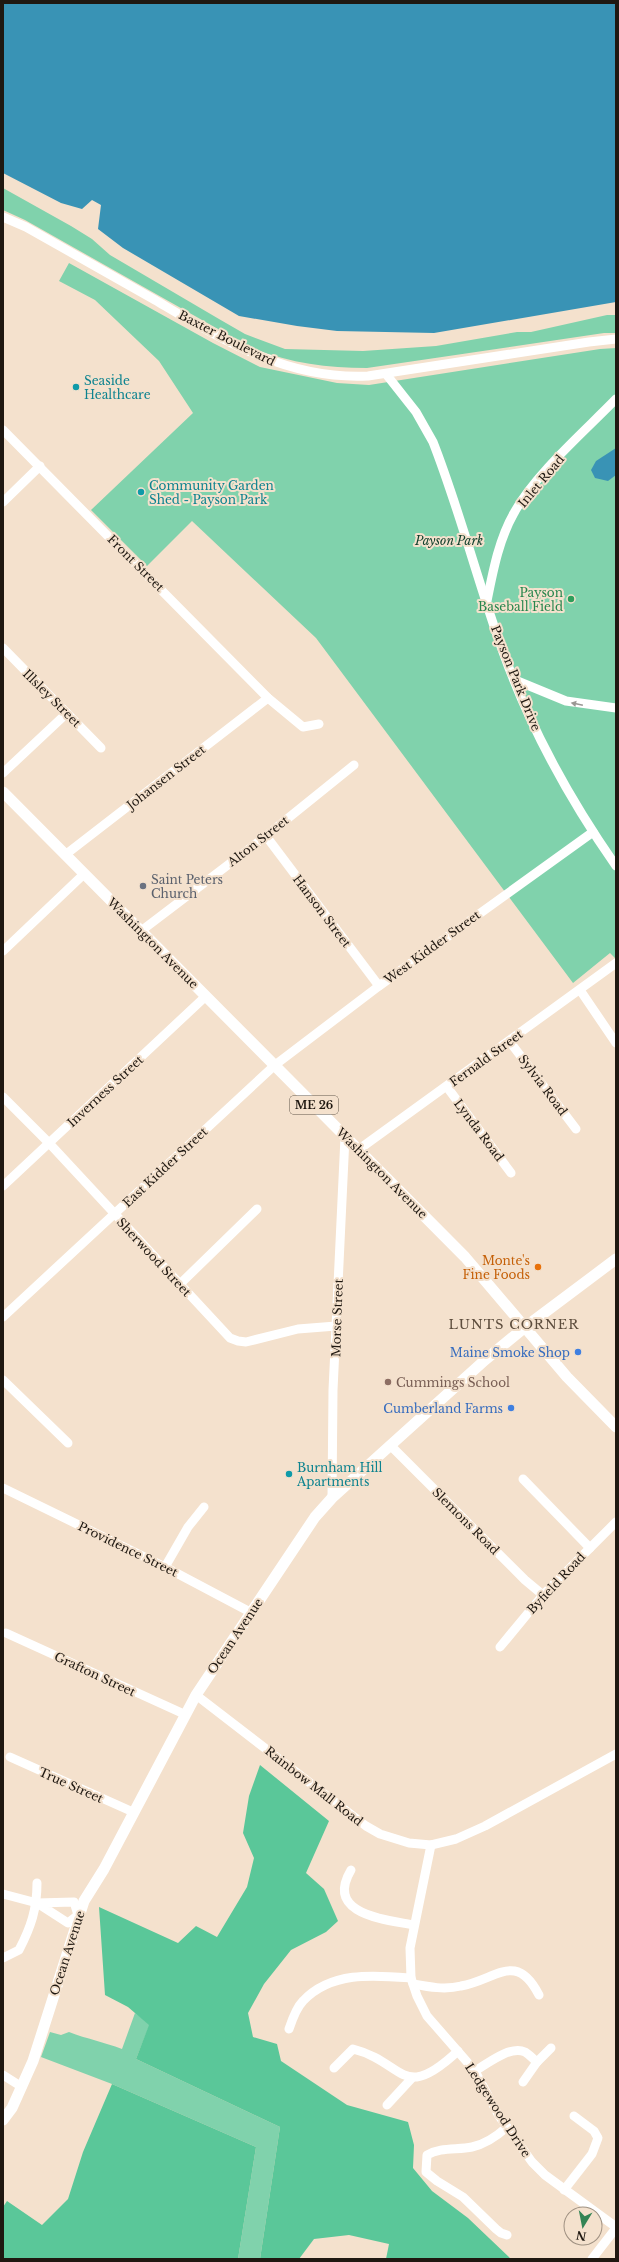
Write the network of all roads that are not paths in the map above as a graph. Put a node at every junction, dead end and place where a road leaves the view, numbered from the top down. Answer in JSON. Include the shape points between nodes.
{"nodes":[{"id":1,"x":3,"y":217,"type":"edge"},
{"id":2,"x":616,"y":339,"type":"edge"},
{"id":3,"x":386,"y":374,"type":"junction"},
{"id":4,"x":616,"y":399,"type":"edge"},
{"id":5,"x":3,"y":430,"type":"edge"},
{"id":6,"x":40,"y":466,"type":"junction"},
{"id":7,"x":3,"y":502,"type":"edge"},
{"id":8,"x":487,"y":602,"type":"junction"},
{"id":9,"x":3,"y":648,"type":"edge"},
{"id":10,"x":515,"y":680,"type":"junction"},
{"id":11,"x":268,"y":698,"type":"junction"},
{"id":12,"x":616,"y":708,"type":"edge"},
{"id":13,"x":67,"y":713,"type":"junction"},
{"id":14,"x":319,"y":724,"type":"dead end"},
{"id":15,"x":101,"y":748,"type":"dead end"},
{"id":16,"x":354,"y":765,"type":"dead end"},
{"id":17,"x":3,"y":773,"type":"edge"},
{"id":18,"x":3,"y":792,"type":"edge"},
{"id":19,"x":593,"y":832,"type":"junction"},
{"id":20,"x":266,"y":836,"type":"junction"},
{"id":21,"x":65,"y":855,"type":"junction"},
{"id":22,"x":616,"y":866,"type":"edge"},
{"id":23,"x":84,"y":874,"type":"junction"},
{"id":24,"x":141,"y":931,"type":"junction"},
{"id":25,"x":3,"y":951,"type":"edge"},
{"id":26,"x":616,"y":954,"type":"edge"},
{"id":27,"x":614,"y":963,"type":"edge"},
{"id":28,"x":379,"y":986,"type":"junction"},
{"id":29,"x":580,"y":990,"type":"junction"},
{"id":30,"x":206,"y":996,"type":"junction"},
{"id":31,"x":510,"y":1042,"type":"junction"},
{"id":32,"x":616,"y":1043,"type":"edge"},
{"id":33,"x":275,"y":1066,"type":"junction"},
{"id":34,"x":447,"y":1087,"type":"junction"},
{"id":35,"x":3,"y":1096,"type":"edge"},
{"id":36,"x":576,"y":1129,"type":"dead end"},
{"id":37,"x":345,"y":1137,"type":"junction"},
{"id":38,"x":49,"y":1143,"type":"junction"},
{"id":39,"x":358,"y":1150,"type":"junction"},
{"id":40,"x":510,"y":1172,"type":"dead end"},
{"id":41,"x":3,"y":1186,"type":"edge"},
{"id":42,"x":257,"y":1209,"type":"dead end"},
{"id":43,"x":114,"y":1214,"type":"junction"},
{"id":44,"x":616,"y":1259,"type":"edge"},
{"id":45,"x":180,"y":1284,"type":"junction"},
{"id":46,"x":3,"y":1317,"type":"edge"},
{"id":47,"x":336,"y":1326,"type":"junction"},
{"id":48,"x":524,"y":1328,"type":"junction"},
{"id":49,"x":3,"y":1380,"type":"edge"},
{"id":50,"x":616,"y":1427,"type":"edge"},
{"id":51,"x":68,"y":1442,"type":"dead end"},
{"id":52,"x":390,"y":1445,"type":"junction"},
{"id":53,"x":523,"y":1479,"type":"dead end"},
{"id":54,"x":3,"y":1488,"type":"edge"},
{"id":55,"x":332,"y":1498,"type":"junction"},
{"id":56,"x":204,"y":1507,"type":"dead end"},
{"id":57,"x":616,"y":1522,"type":"edge"},
{"id":58,"x":590,"y":1548,"type":"junction"},
{"id":59,"x":165,"y":1567,"type":"junction"},
{"id":60,"x":543,"y":1595,"type":"junction"},
{"id":61,"x":252,"y":1612,"type":"junction"},
{"id":62,"x":6,"y":1633,"type":"dead end"},
{"id":63,"x":500,"y":1647,"type":"dead end"},
{"id":64,"x":196,"y":1695,"type":"junction"},
{"id":65,"x":184,"y":1714,"type":"junction"},
{"id":66,"x":616,"y":1754,"type":"edge"},
{"id":67,"x":10,"y":1757,"type":"dead end"},
{"id":68,"x":133,"y":1812,"type":"junction"},
{"id":69,"x":431,"y":1845,"type":"junction"},
{"id":70,"x":352,"y":1870,"type":"dead end"},
{"id":71,"x":37,"y":1883,"type":"dead end"},
{"id":72,"x":3,"y":1894,"type":"edge"},
{"id":73,"x":37,"y":1903,"type":"junction"},
{"id":74,"x":78,"y":1915,"type":"junction"},
{"id":75,"x":413,"y":1926,"type":"junction"},
{"id":76,"x":3,"y":1958,"type":"edge"},
{"id":77,"x":412,"y":1981,"type":"junction"},
{"id":78,"x":539,"y":1995,"type":"dead end"},
{"id":79,"x":289,"y":2029,"type":"dead end"},
{"id":80,"x":551,"y":2048,"type":"dead end"},
{"id":81,"x":458,"y":2051,"type":"junction"},
{"id":82,"x":537,"y":2062,"type":"junction"},
{"id":83,"x":334,"y":2068,"type":"dead end"},
{"id":84,"x":475,"y":2071,"type":"junction"},
{"id":85,"x":3,"y":2075,"type":"edge"},
{"id":86,"x":412,"y":2078,"type":"junction"},
{"id":87,"x":523,"y":2082,"type":"dead end"},
{"id":88,"x":22,"y":2087,"type":"junction"},
{"id":89,"x":387,"y":2104,"type":"dead end"},
{"id":90,"x":574,"y":2116,"type":"dead end"},
{"id":91,"x":3,"y":2120,"type":"edge"},
{"id":92,"x":507,"y":2127,"type":"junction"},
{"id":93,"x":564,"y":2190,"type":"junction"},
{"id":94,"x":616,"y":2228,"type":"edge"},
{"id":95,"x":507,"y":2235,"type":"dead end"},
{"id":96,"x":592,"y":2259,"type":"edge"}],
"edges":[{"from":1,"to":3,"type":"street","name":"Baxter Boulevard","via":[[26,227],[207,330],[273,362],[300,371],[330,376]]},
{"from":2,"to":3,"type":"street","name":"Baxter Boulevard"},
{"from":3,"to":8,"type":"street","name":"Payson Park Drive","via":[[416,412],[433,442]]},
{"from":4,"to":8,"type":"street","name":"Inlet Road","via":[[536,483],[514,513],[497,559]]},
{"from":5,"to":6,"type":"street","name":"Front Street"},
{"from":6,"to":7,"type":"street"},
{"from":6,"to":11,"type":"street","name":"Front Street"},
{"from":8,"to":10,"type":"street","name":"Payson Park Drive","via":[[503,654]]},
{"from":9,"to":13,"type":"street","name":"Illsley Street"},
{"from":12,"to":10,"type":"street","one_way":true,"via":[[566,701]]},
{"from":10,"to":19,"type":"street","name":"Payson Park Drive","via":[[545,747]]},
{"from":11,"to":14,"type":"street","name":"Front Street","via":[[303,727]]},
{"from":11,"to":21,"type":"street","name":"Johansen Street"},
{"from":13,"to":15,"type":"street","name":"Illsley Street"},
{"from":13,"to":17,"type":"street"},
{"from":16,"to":20,"type":"street","name":"Alton Street"},
{"from":18,"to":21,"type":"main road","name":"Washington Avenue","number":"ME 26"},
{"from":19,"to":22,"type":"street","name":"Payson Park Drive"},
{"from":19,"to":28,"type":"street","name":"West Kidder Street"},
{"from":20,"to":24,"type":"street","name":"Alton Street"},
{"from":20,"to":28,"type":"street","name":"Hanson Street"},
{"from":21,"to":23,"type":"main road","name":"Washington Avenue","number":"ME 26"},
{"from":23,"to":24,"type":"main road","name":"Washington Avenue","number":"ME 26"},
{"from":23,"to":25,"type":"street"},
{"from":24,"to":30,"type":"main road","name":"Washington Avenue","number":"ME 26"},
{"from":26,"to":27,"type":"street","name":"Fernald Street"},
{"from":27,"to":29,"type":"street","name":"Fernald Street"},
{"from":28,"to":33,"type":"street","name":"West Kidder Street"},
{"from":29,"to":31,"type":"street","name":"Fernald Street"},
{"from":29,"to":32,"type":"street"},
{"from":30,"to":33,"type":"main road","name":"Washington Avenue","number":"ME 26"},
{"from":30,"to":38,"type":"street","name":"Inverness Street"},
{"from":31,"to":34,"type":"street","name":"Fernald Street"},
{"from":31,"to":36,"type":"street","name":"Sylvia Road"},
{"from":33,"to":37,"type":"main road","name":"Washington Avenue","number":"ME 26"},
{"from":33,"to":43,"type":"street","name":"East Kidder Street"},
{"from":34,"to":39,"type":"street","name":"Fernald Street"},
{"from":34,"to":40,"type":"street","name":"Lynda Road"},
{"from":35,"to":38,"type":"street","name":"Sherwood Street"},
{"from":37,"to":39,"type":"main road","name":"Washington Avenue","number":"ME 26"},
{"from":37,"to":47,"type":"street","name":"Morse Street"},
{"from":38,"to":41,"type":"street","name":"Inverness Street"},
{"from":38,"to":43,"type":"street","name":"Sherwood Street"},
{"from":39,"to":48,"type":"main road","name":"Washington Avenue","number":"ME 26","via":[[465,1257]]},
{"from":42,"to":45,"type":"street"},
{"from":43,"to":45,"type":"street","name":"Sherwood Street"},
{"from":43,"to":46,"type":"street","name":"East Kidder Street"},
{"from":44,"to":48,"type":"main road","name":"Ocean Avenue"},
{"from":45,"to":47,"type":"street","name":"Sherwood Street","via":[[224,1332],[238,1342],[298,1329]]},
{"from":47,"to":55,"type":"street","name":"Morse Street"},
{"from":48,"to":50,"type":"main road","name":"Washington Avenue","number":"ME 26"},
{"from":48,"to":52,"type":"main road","name":"Ocean Avenue"},
{"from":49,"to":51,"type":"street"},
{"from":52,"to":55,"type":"main road","name":"Ocean Avenue"},
{"from":52,"to":60,"type":"street","name":"Slemons Road"},
{"from":53,"to":58,"type":"street"},
{"from":54,"to":59,"type":"street","name":"Providence Street"},
{"from":55,"to":61,"type":"main road","name":"Ocean Avenue","via":[[315,1517]]},
{"from":56,"to":59,"type":"street","via":[[188,1526]]},
{"from":57,"to":58,"type":"street","name":"Byfield Road"},
{"from":58,"to":60,"type":"street","name":"Byfield Road"},
{"from":59,"to":61,"type":"street","name":"Providence Street"},
{"from":60,"to":63,"type":"street","name":"Byfield Road"},
{"from":61,"to":64,"type":"main road","name":"Ocean Avenue"},
{"from":62,"to":65,"type":"street","name":"Grafton Street"},
{"from":64,"to":65,"type":"main road","name":"Ocean Avenue"},
{"from":64,"to":69,"type":"street","name":"Rainbow Mall Road","via":[[366,1826],[394,1839]]},
{"from":65,"to":68,"type":"main road","name":"Ocean Avenue"},
{"from":66,"to":69,"type":"street","name":"Rainbow Mall Road","via":[[476,1831]]},
{"from":67,"to":68,"type":"street","name":"True Street"},
{"from":68,"to":74,"type":"main road","name":"Ocean Avenue"},
{"from":69,"to":75,"type":"street","name":"Ledgewood Drive"},
{"from":70,"to":75,"type":"street","via":[[344,1888],[345,1897],[350,1905],[378,1918]]},
{"from":71,"to":73,"type":"street"},
{"from":72,"to":73,"type":"street"},
{"from":73,"to":74,"type":"street","via":[[74,1902]]},
{"from":73,"to":74,"type":"street","via":[[68,1924]]},
{"from":73,"to":76,"type":"street","via":[[19,1950]]},
{"from":74,"to":88,"type":"main road","name":"Ocean Avenue","via":[[33,2061]]},
{"from":75,"to":77,"type":"street","name":"Ledgewood Drive","via":[[409,1958]]},
{"from":77,"to":78,"type":"street","via":[[426,1986],[448,1988],[462,1986],[508,1969],[516,1970],[529,1979]]},
{"from":77,"to":79,"type":"street","via":[[361,1976],[331,1984],[302,2002]]},
{"from":77,"to":81,"type":"street","name":"Ledgewood Drive","via":[[428,2016]]},
{"from":80,"to":82,"type":"street"},
{"from":81,"to":84,"type":"street","name":"Ledgewood Drive"},
{"from":81,"to":86,"type":"street","via":[[432,2072]]},
{"from":82,"to":84,"type":"street","via":[[523,2051],[515,2051]]},
{"from":82,"to":87,"type":"street"},
{"from":83,"to":86,"type":"street","via":[[353,2049],[363,2051],[395,2071]]},
{"from":84,"to":92,"type":"street","name":"Ledgewood Drive"},
{"from":85,"to":88,"type":"street"},
{"from":86,"to":89,"type":"street"},
{"from":88,"to":91,"type":"main road","name":"Ocean Avenue"},
{"from":90,"to":93,"type":"street","via":[[594,2131],[598,2138],[592,2154]]},
{"from":92,"to":93,"type":"street","name":"Ledgewood Drive","via":[[532,2162]]},
{"from":92,"to":95,"type":"street","via":[[495,2137],[474,2147],[435,2151],[427,2155],[426,2163],[426,2172],[463,2197],[501,2234]]},
{"from":93,"to":94,"type":"street","name":"Ledgewood Drive"},
{"from":94,"to":96,"type":"street"}]}
